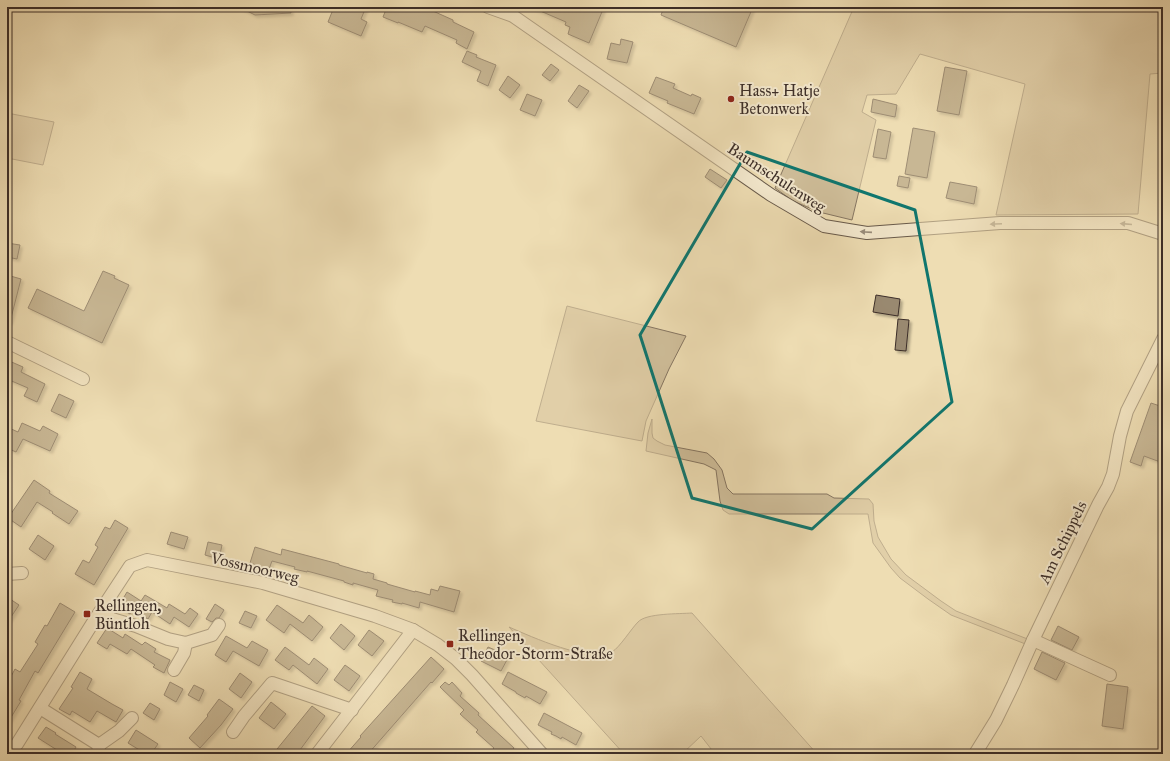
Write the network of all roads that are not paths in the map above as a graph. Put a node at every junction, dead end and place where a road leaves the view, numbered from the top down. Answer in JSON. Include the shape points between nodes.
{"nodes":[{"id":1,"x":488,"y":7,"type":"edge"},
{"id":2,"x":1163,"y":234,"type":"edge"},
{"id":3,"x":1163,"y":339,"type":"edge"},
{"id":4,"x":7,"y":342,"type":"edge"},
{"id":5,"x":83,"y":379,"type":"dead end"},
{"id":6,"x":22,"y":573,"type":"dead end"},
{"id":7,"x":7,"y":574,"type":"edge"},
{"id":8,"x":101,"y":611,"type":"junction"},
{"id":9,"x":219,"y":626,"type":"dead end"},
{"id":10,"x":414,"y":630,"type":"junction"},
{"id":11,"x":1033,"y":640,"type":"junction"},
{"id":12,"x":186,"y":643,"type":"junction"},
{"id":13,"x":174,"y":670,"type":"dead end"},
{"id":14,"x":1110,"y":675,"type":"dead end"},
{"id":15,"x":40,"y":708,"type":"junction"},
{"id":16,"x":352,"y":710,"type":"junction"},
{"id":17,"x":132,"y":718,"type":"dead end"},
{"id":18,"x":233,"y":732,"type":"dead end"},
{"id":19,"x":99,"y":750,"type":"edge"},
{"id":20,"x":8,"y":754,"type":"edge"},
{"id":21,"x":317,"y":754,"type":"edge"},
{"id":22,"x":542,"y":754,"type":"edge"},
{"id":23,"x":976,"y":754,"type":"edge"}],
"edges":[{"from":2,"to":1,"type":"street","name":"Baumschulenweg","one_way":true,"via":[[1128,223],[1000,224],[868,233],[824,226],[771,195],[513,16]]},
{"from":3,"to":11,"type":"street","name":"Am Schippels","via":[[1127,411],[1108,486]]},
{"from":4,"to":5,"type":"street"},
{"from":6,"to":7,"type":"street"},
{"from":8,"to":10,"type":"street","name":"Vossmoorweg","via":[[130,566],[147,560],[263,584],[375,616]]},
{"from":8,"to":12,"type":"street","via":[[112,619]]},
{"from":8,"to":15,"type":"street","name":"Vossmoorweg"},
{"from":9,"to":12,"type":"street","via":[[212,635]]},
{"from":10,"to":16,"type":"street"},
{"from":10,"to":22,"type":"street","name":"Vossmoorweg","via":[[456,659]]},
{"from":11,"to":14,"type":"street"},
{"from":11,"to":23,"type":"street","name":"Am Schippels","via":[[996,720]]},
{"from":12,"to":13,"type":"street","via":[[184,653]]},
{"from":15,"to":19,"type":"street"},
{"from":15,"to":20,"type":"street","name":"Vossmoorweg"},
{"from":16,"to":18,"type":"street","via":[[272,683]]},
{"from":16,"to":21,"type":"street"},
{"from":17,"to":19,"type":"street"}]}
